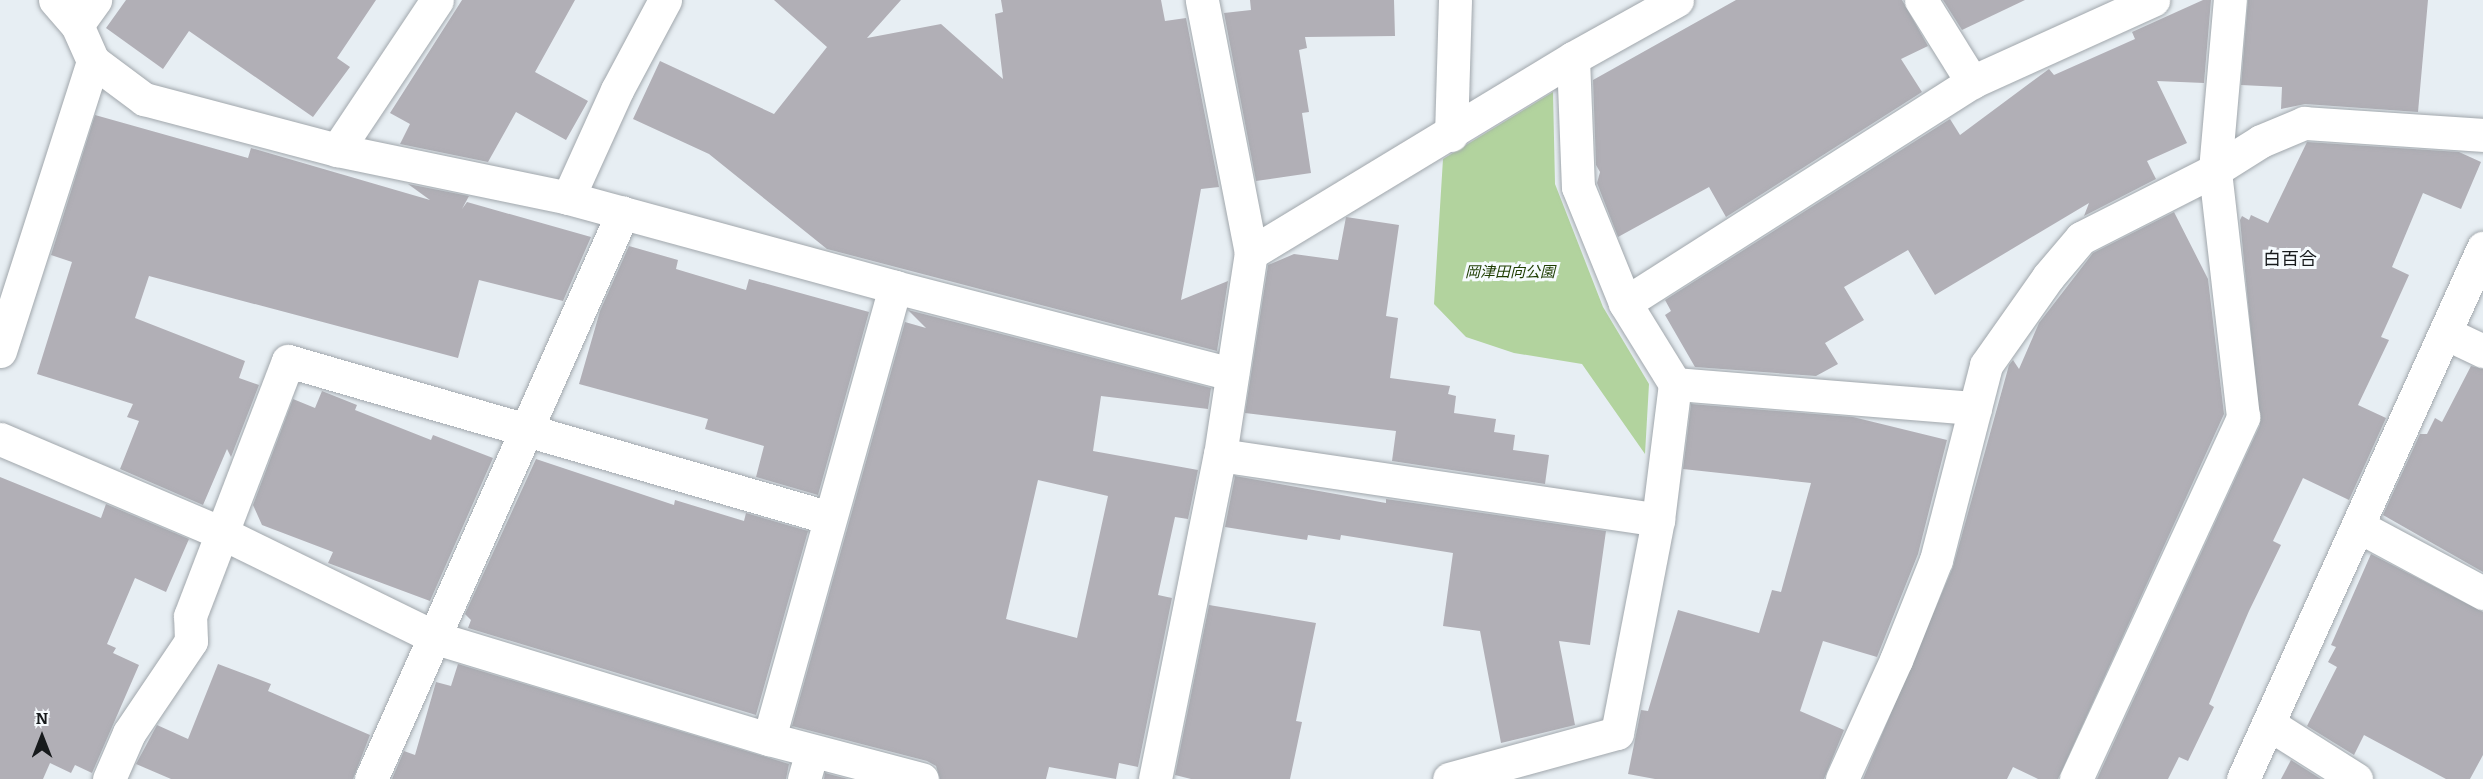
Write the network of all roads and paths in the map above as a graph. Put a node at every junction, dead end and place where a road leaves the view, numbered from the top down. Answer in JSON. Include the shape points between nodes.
{"nodes":[{"id":1,"x":55,"y":0,"type":"edge"},
{"id":2,"x":437,"y":0,"type":"edge"},
{"id":3,"x":665,"y":0,"type":"edge"},
{"id":4,"x":1202,"y":0,"type":"edge"},
{"id":5,"x":1455,"y":0,"type":"edge"},
{"id":6,"x":1677,"y":0,"type":"edge"},
{"id":7,"x":1921,"y":0,"type":"edge"},
{"id":8,"x":2153,"y":0,"type":"edge"},
{"id":9,"x":2230,"y":0,"type":"edge"},
{"id":10,"x":86,"y":12,"type":"edge"},
{"id":11,"x":1573,"y":58,"type":"junction"},
{"id":12,"x":93,"y":61,"type":"junction"},
{"id":13,"x":1972,"y":82,"type":"junction"},
{"id":14,"x":1451,"y":135,"type":"junction"},
{"id":15,"x":2483,"y":135,"type":"edge"},
{"id":16,"x":337,"y":150,"type":"junction"},
{"id":17,"x":2215,"y":171,"type":"junction"},
{"id":18,"x":568,"y":198,"type":"junction"},
{"id":19,"x":623,"y":212,"type":"junction"},
{"id":20,"x":2483,"y":248,"type":"edge"},
{"id":21,"x":1251,"y":253,"type":"junction"},
{"id":22,"x":895,"y":287,"type":"junction"},
{"id":23,"x":1625,"y":303,"type":"junction"},
{"id":24,"x":2445,"y":333,"type":"junction"},
{"id":25,"x":0,"y":351,"type":"edge"},
{"id":26,"x":2483,"y":351,"type":"edge"},
{"id":27,"x":1232,"y":374,"type":"junction"},
{"id":28,"x":1675,"y":384,"type":"junction"},
{"id":29,"x":1975,"y":408,"type":"junction"},
{"id":30,"x":528,"y":428,"type":"junction"},
{"id":31,"x":0,"y":439,"type":"edge"},
{"id":32,"x":1220,"y":455,"type":"junction"},
{"id":33,"x":830,"y":518,"type":"junction"},
{"id":34,"x":1658,"y":520,"type":"junction"},
{"id":35,"x":2358,"y":526,"type":"junction"},
{"id":36,"x":224,"y":534,"type":"junction"},
{"id":37,"x":2483,"y":593,"type":"edge"},
{"id":38,"x":436,"y":638,"type":"junction"},
{"id":39,"x":2269,"y":724,"type":"junction"},
{"id":40,"x":769,"y":739,"type":"junction"},
{"id":41,"x":808,"y":765,"type":"edge"},
{"id":42,"x":109,"y":779,"type":"edge"},
{"id":43,"x":372,"y":779,"type":"edge"},
{"id":44,"x":922,"y":779,"type":"edge"},
{"id":45,"x":1155,"y":779,"type":"edge"},
{"id":46,"x":1449,"y":779,"type":"edge"},
{"id":47,"x":1842,"y":779,"type":"edge"},
{"id":48,"x":2076,"y":779,"type":"edge"},
{"id":49,"x":2243,"y":779,"type":"edge"},
{"id":50,"x":2356,"y":779,"type":"edge"}],
"edges":[{"from":1,"to":10,"type":"street"},
{"from":2,"to":16,"type":"street"},
{"from":3,"to":18,"type":"street","via":[[616,90]]},
{"from":4,"to":21,"type":"street"},
{"from":5,"to":14,"type":"street"},
{"from":6,"to":11,"type":"street"},
{"from":7,"to":13,"type":"street"},
{"from":8,"to":13,"type":"street"},
{"from":9,"to":17,"type":"street"},
{"from":10,"to":12,"type":"street"},
{"from":11,"to":14,"type":"street"},
{"from":11,"to":23,"type":"street","via":[[1578,188]]},
{"from":12,"to":16,"type":"street","via":[[144,99]]},
{"from":12,"to":25,"type":"street"},
{"from":13,"to":23,"type":"street"},
{"from":14,"to":21,"type":"street"},
{"from":15,"to":17,"type":"street","via":[[2304,123],[2260,141]]},
{"from":16,"to":18,"type":"street"},
{"from":17,"to":29,"type":"street","via":[[2081,238],[2048,277],[1986,365]]},
{"from":17,"to":48,"type":"street","via":[[2243,417]]},
{"from":18,"to":19,"type":"street"},
{"from":19,"to":22,"type":"street"},
{"from":19,"to":30,"type":"street"},
{"from":20,"to":24,"type":"street"},
{"from":21,"to":27,"type":"street"},
{"from":22,"to":27,"type":"street"},
{"from":22,"to":33,"type":"street"},
{"from":23,"to":28,"type":"street"},
{"from":24,"to":26,"type":"street"},
{"from":24,"to":35,"type":"street"},
{"from":27,"to":32,"type":"street"},
{"from":28,"to":29,"type":"street"},
{"from":28,"to":34,"type":"street"},
{"from":29,"to":47,"type":"street","via":[[1936,560]]},
{"from":30,"to":33,"type":"street"},
{"from":30,"to":36,"type":"street","via":[[288,361]]},
{"from":30,"to":38,"type":"street"},
{"from":31,"to":36,"type":"street"},
{"from":32,"to":34,"type":"street"},
{"from":32,"to":45,"type":"street"},
{"from":33,"to":40,"type":"street"},
{"from":34,"to":46,"type":"street","via":[[1617,733]]},
{"from":35,"to":37,"type":"street"},
{"from":35,"to":39,"type":"street"},
{"from":36,"to":38,"type":"street"},
{"from":36,"to":42,"type":"street","via":[[190,616],[190,641],[129,733]]},
{"from":38,"to":40,"type":"street"},
{"from":38,"to":43,"type":"street"},
{"from":39,"to":49,"type":"street"},
{"from":39,"to":50,"type":"street"},
{"from":40,"to":41,"type":"street"},
{"from":41,"to":44,"type":"street"}]}
